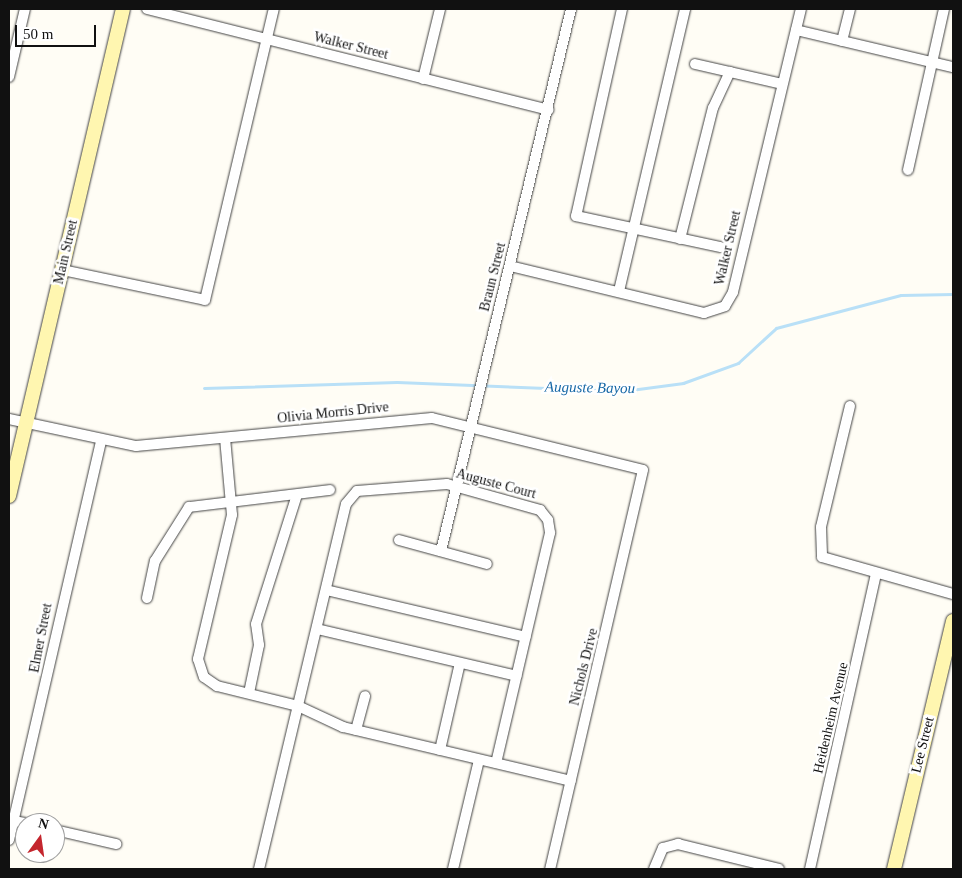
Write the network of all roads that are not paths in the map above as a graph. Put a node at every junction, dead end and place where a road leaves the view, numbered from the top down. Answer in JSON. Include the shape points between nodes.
{"nodes":[{"id":1,"x":25,"y":9,"type":"edge"},
{"id":2,"x":123,"y":9,"type":"edge"},
{"id":3,"x":147,"y":9,"type":"edge"},
{"id":4,"x":274,"y":9,"type":"edge"},
{"id":5,"x":440,"y":9,"type":"edge"},
{"id":6,"x":572,"y":9,"type":"edge"},
{"id":7,"x":622,"y":9,"type":"edge"},
{"id":8,"x":685,"y":9,"type":"edge"},
{"id":9,"x":801,"y":9,"type":"edge"},
{"id":10,"x":850,"y":9,"type":"edge"},
{"id":11,"x":944,"y":9,"type":"edge"},
{"id":12,"x":796,"y":30,"type":"junction"},
{"id":13,"x":267,"y":39,"type":"junction"},
{"id":14,"x":842,"y":41,"type":"junction"},
{"id":15,"x":932,"y":62,"type":"junction"},
{"id":16,"x":695,"y":64,"type":"dead end"},
{"id":17,"x":953,"y":67,"type":"edge"},
{"id":18,"x":730,"y":72,"type":"junction"},
{"id":19,"x":9,"y":77,"type":"edge"},
{"id":20,"x":423,"y":79,"type":"junction"},
{"id":21,"x":782,"y":84,"type":"junction"},
{"id":22,"x":548,"y":110,"type":"junction"},
{"id":23,"x":908,"y":170,"type":"dead end"},
{"id":24,"x":634,"y":229,"type":"junction"},
{"id":25,"x":680,"y":238,"type":"junction"},
{"id":26,"x":721,"y":247,"type":"dead end"},
{"id":27,"x":510,"y":266,"type":"junction"},
{"id":28,"x":62,"y":270,"type":"junction"},
{"id":29,"x":619,"y":291,"type":"junction"},
{"id":30,"x":850,"y":406,"type":"dead end"},
{"id":31,"x":9,"y":418,"type":"edge"},
{"id":32,"x":24,"y":422,"type":"junction"},
{"id":33,"x":470,"y":425,"type":"junction"},
{"id":34,"x":225,"y":438,"type":"junction"},
{"id":35,"x":101,"y":441,"type":"junction"},
{"id":36,"x":642,"y":470,"type":"joint"},
{"id":37,"x":457,"y":487,"type":"junction"},
{"id":38,"x":330,"y":490,"type":"dead end"},
{"id":39,"x":297,"y":494,"type":"junction"},
{"id":40,"x":9,"y":496,"type":"edge"},
{"id":41,"x":232,"y":503,"type":"junction"},
{"id":42,"x":399,"y":540,"type":"dead end"},
{"id":43,"x":441,"y":552,"type":"junction"},
{"id":44,"x":487,"y":564,"type":"dead end"},
{"id":45,"x":876,"y":573,"type":"junction"},
{"id":46,"x":326,"y":590,"type":"junction"},
{"id":47,"x":953,"y":594,"type":"edge"},
{"id":48,"x":147,"y":598,"type":"dead end"},
{"id":49,"x":953,"y":621,"type":"edge"},
{"id":50,"x":317,"y":629,"type":"junction"},
{"id":51,"x":526,"y":637,"type":"junction"},
{"id":52,"x":460,"y":663,"type":"junction"},
{"id":53,"x":517,"y":676,"type":"junction"},
{"id":54,"x":249,"y":693,"type":"junction"},
{"id":55,"x":365,"y":696,"type":"dead end"},
{"id":56,"x":298,"y":706,"type":"junction"},
{"id":57,"x":356,"y":730,"type":"junction"},
{"id":58,"x":440,"y":750,"type":"junction"},
{"id":59,"x":479,"y":760,"type":"junction"},
{"id":60,"x":496,"y":764,"type":"junction"},
{"id":61,"x":571,"y":781,"type":"junction"},
{"id":62,"x":13,"y":821,"type":"joint"},
{"id":63,"x":65,"y":832,"type":"edge"},
{"id":64,"x":9,"y":840,"type":"edge"},
{"id":65,"x":116,"y":844,"type":"dead end"},
{"id":66,"x":259,"y":869,"type":"edge"},
{"id":67,"x":453,"y":869,"type":"edge"},
{"id":68,"x":550,"y":869,"type":"edge"},
{"id":69,"x":654,"y":869,"type":"edge"},
{"id":70,"x":779,"y":869,"type":"edge"},
{"id":71,"x":810,"y":869,"type":"edge"},
{"id":72,"x":894,"y":869,"type":"edge"}],
"edges":[{"from":1,"to":19,"type":"street"},
{"from":2,"to":28,"type":"street","name":"Main Street"},
{"from":3,"to":13,"type":"street","name":"Walker Street"},
{"from":4,"to":13,"type":"street"},
{"from":5,"to":20,"type":"street"},
{"from":6,"to":22,"type":"street","name":"Braun Street"},
{"from":7,"to":24,"type":"street","via":[[576,216]]},
{"from":8,"to":24,"type":"street"},
{"from":9,"to":12,"type":"street","name":"Walker Street"},
{"from":10,"to":14,"type":"street"},
{"from":11,"to":15,"type":"street"},
{"from":12,"to":14,"type":"street"},
{"from":12,"to":21,"type":"street","name":"Walker Street"},
{"from":13,"to":20,"type":"street","name":"Walker Street"},
{"from":13,"to":28,"type":"street","via":[[204,300]]},
{"from":14,"to":15,"type":"street"},
{"from":15,"to":17,"type":"street"},
{"from":15,"to":23,"type":"street"},
{"from":16,"to":18,"type":"street"},
{"from":18,"to":21,"type":"street"},
{"from":18,"to":25,"type":"street","via":[[713,108]]},
{"from":20,"to":22,"type":"street","name":"Walker Street"},
{"from":21,"to":29,"type":"street","name":"Walker Street","via":[[730,301],[716,311],[704,313]]},
{"from":22,"to":27,"type":"street","name":"Braun Street"},
{"from":24,"to":25,"type":"street"},
{"from":24,"to":29,"type":"street"},
{"from":25,"to":26,"type":"street"},
{"from":27,"to":29,"type":"street","name":"Walker Street"},
{"from":27,"to":33,"type":"street","name":"Braun Street"},
{"from":28,"to":32,"type":"street","name":"Main Street"},
{"from":30,"to":45,"type":"street","via":[[821,527],[823,558]]},
{"from":31,"to":32,"type":"street","name":"Olivia Morris Drive"},
{"from":32,"to":35,"type":"street","name":"Olivia Morris Drive"},
{"from":32,"to":40,"type":"street","name":"Main Street"},
{"from":33,"to":34,"type":"street","name":"Olivia Morris Drive","via":[[422,418]]},
{"from":33,"to":36,"type":"street","name":"Olivia Morris Drive"},
{"from":33,"to":37,"type":"street","name":"Braun Street"},
{"from":34,"to":35,"type":"street","name":"Olivia Morris Drive","via":[[136,446]]},
{"from":34,"to":41,"type":"street"},
{"from":35,"to":62,"type":"street","name":"Elmer Street"},
{"from":36,"to":61,"type":"street","name":"Nichols Drive"},
{"from":37,"to":43,"type":"street","name":"Braun Street"},
{"from":37,"to":46,"type":"street","name":"Auguste Court","via":[[428,484],[363,490],[352,495],[346,504]]},
{"from":37,"to":51,"type":"street","name":"Auguste Court","via":[[540,510],[548,520],[550,533]]},
{"from":38,"to":39,"type":"street"},
{"from":39,"to":41,"type":"street"},
{"from":39,"to":54,"type":"street","via":[[256,624],[259,645]]},
{"from":41,"to":48,"type":"street","via":[[195,505],[184,512],[155,561]]},
{"from":41,"to":54,"type":"street","via":[[231,522],[198,659],[204,677]]},
{"from":42,"to":43,"type":"street"},
{"from":43,"to":44,"type":"street"},
{"from":45,"to":47,"type":"street"},
{"from":45,"to":71,"type":"street","name":"Heidenheim Avenue"},
{"from":46,"to":50,"type":"street","name":"Auguste Court"},
{"from":46,"to":51,"type":"street"},
{"from":49,"to":72,"type":"street","name":"Lee Street"},
{"from":50,"to":52,"type":"street"},
{"from":50,"to":56,"type":"street","name":"Auguste Court"},
{"from":51,"to":53,"type":"street","name":"Auguste Court"},
{"from":52,"to":53,"type":"street"},
{"from":52,"to":58,"type":"street"},
{"from":53,"to":60,"type":"street","name":"Auguste Court"},
{"from":54,"to":56,"type":"street"},
{"from":55,"to":57,"type":"street"},
{"from":56,"to":57,"type":"street"},
{"from":56,"to":66,"type":"street","name":"Auguste Court"},
{"from":57,"to":58,"type":"street"},
{"from":58,"to":59,"type":"street"},
{"from":59,"to":60,"type":"street"},
{"from":59,"to":67,"type":"street"},
{"from":60,"to":61,"type":"street"},
{"from":61,"to":68,"type":"street","name":"Nichols Drive"},
{"from":62,"to":64,"type":"street","name":"Elmer Street"},
{"from":63,"to":65,"type":"street"},
{"from":69,"to":70,"type":"street","via":[[663,848],[678,844]]}]}
